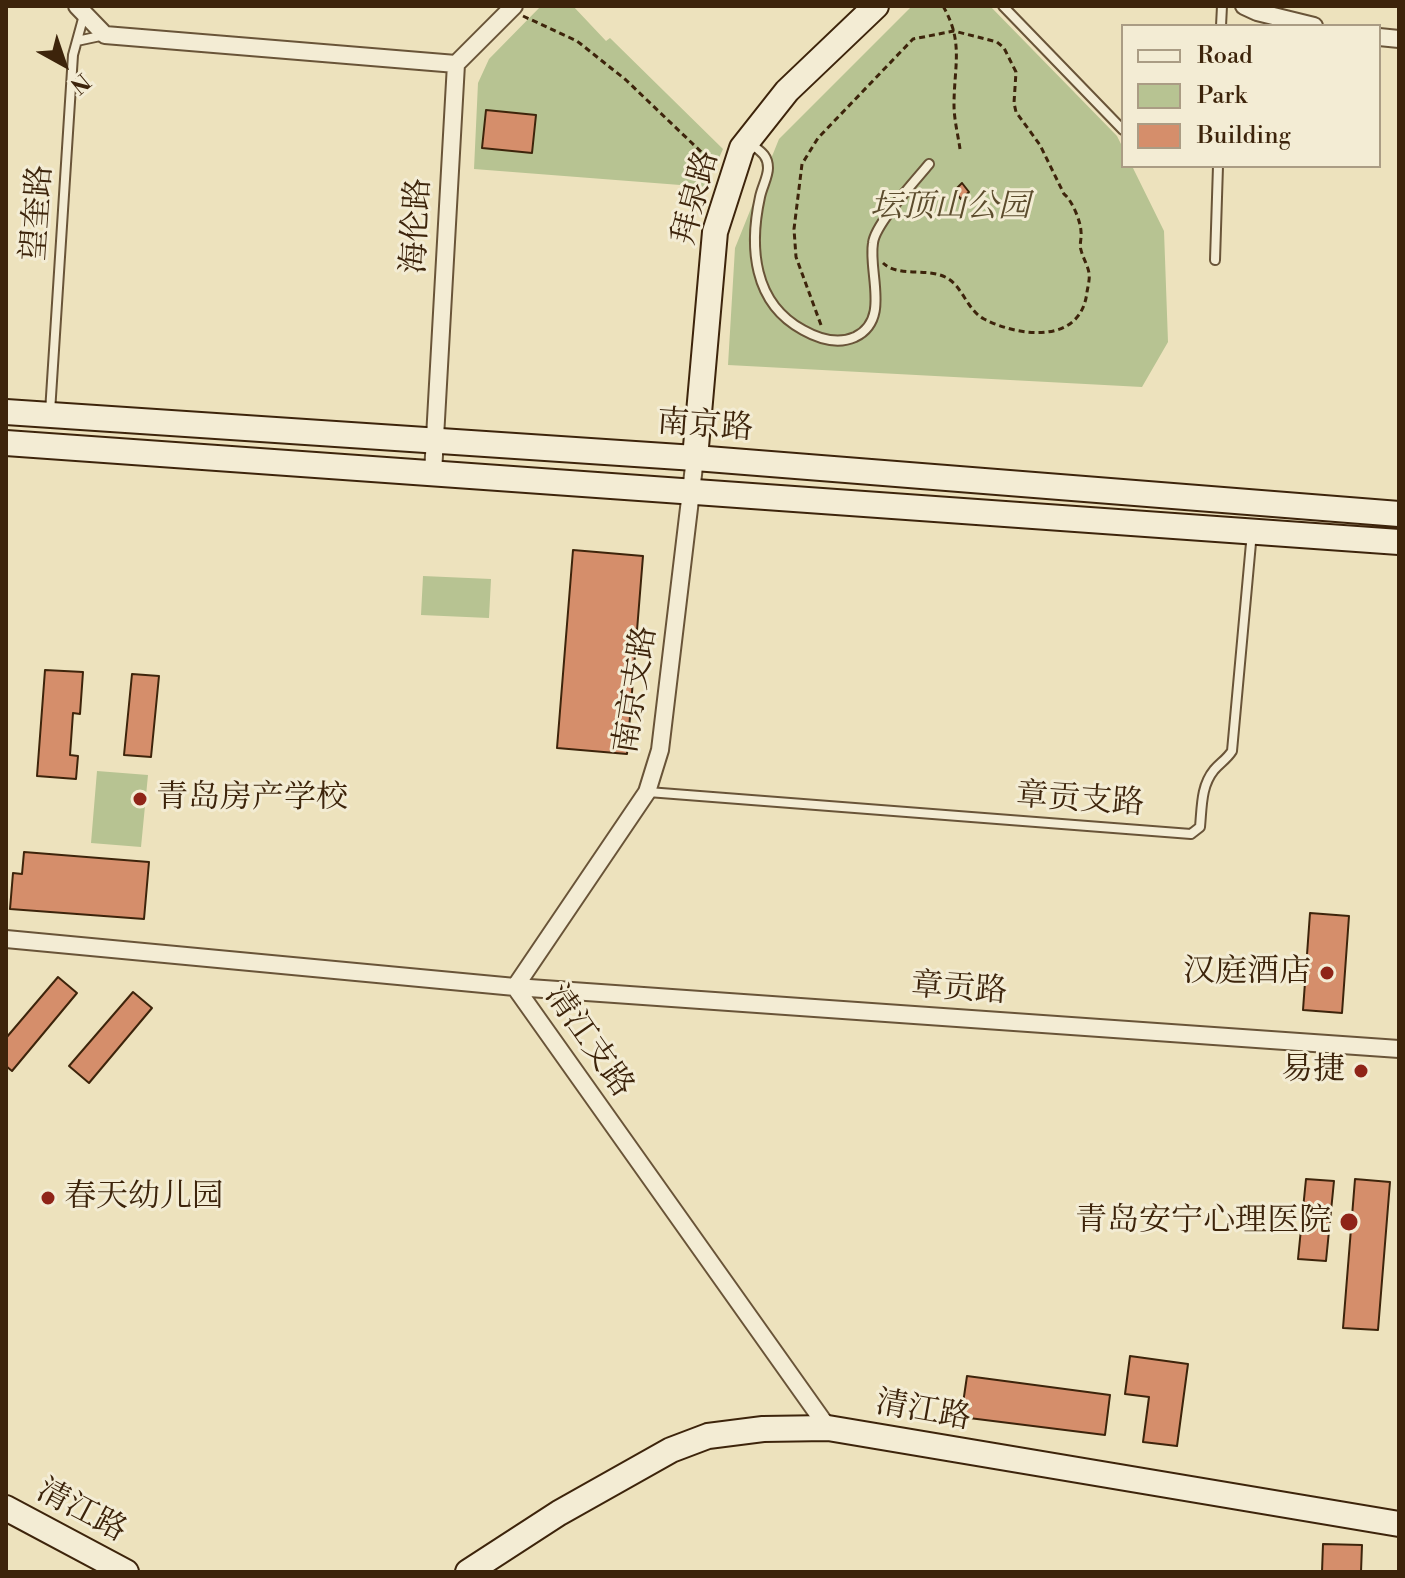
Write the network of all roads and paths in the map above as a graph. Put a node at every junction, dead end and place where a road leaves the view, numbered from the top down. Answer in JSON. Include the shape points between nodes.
{"nodes":[{"id":1,"x":876,"y":6,"type":"edge"},
{"id":2,"x":943,"y":6,"type":"edge"},
{"id":3,"x":1003,"y":6,"type":"edge"},
{"id":4,"x":1244,"y":6,"type":"edge"},
{"id":5,"x":512,"y":8,"type":"edge"},
{"id":6,"x":80,"y":10,"type":"edge"},
{"id":7,"x":1306,"y":24,"type":"edge"},
{"id":8,"x":954,"y":31,"type":"junction"},
{"id":9,"x":105,"y":35,"type":"junction"},
{"id":10,"x":77,"y":41,"type":"junction"},
{"id":11,"x":456,"y":64,"type":"junction"},
{"id":12,"x":1121,"y":128,"type":"edge"},
{"id":13,"x":747,"y":142,"type":"junction"},
{"id":14,"x":960,"y":149,"type":"dead end"},
{"id":15,"x":929,"y":164,"type":"dead end"},
{"id":16,"x":1218,"y":168,"type":"edge"},
{"id":17,"x":732,"y":181,"type":"junction"},
{"id":18,"x":873,"y":248,"type":"junction"},
{"id":19,"x":1215,"y":260,"type":"dead end"},
{"id":20,"x":826,"y":340,"type":"junction"},
{"id":21,"x":6,"y":412,"type":"edge"},
{"id":22,"x":50,"y":416,"type":"junction"},
{"id":23,"x":434,"y":440,"type":"junction"},
{"id":24,"x":6,"y":443,"type":"edge"},
{"id":25,"x":695,"y":458,"type":"junction"},
{"id":26,"x":433,"y":473,"type":"junction"},
{"id":27,"x":692,"y":490,"type":"junction"},
{"id":28,"x":1399,"y":514,"type":"edge"},
{"id":29,"x":1252,"y":531,"type":"junction"},
{"id":30,"x":1399,"y":542,"type":"edge"},
{"id":31,"x":647,"y":792,"type":"junction"},
{"id":32,"x":6,"y":939,"type":"edge"},
{"id":33,"x":515,"y":987,"type":"junction"},
{"id":34,"x":1399,"y":1049,"type":"edge"},
{"id":35,"x":828,"y":1428,"type":"junction"},
{"id":36,"x":6,"y":1508,"type":"edge"},
{"id":37,"x":1399,"y":1524,"type":"edge"},
{"id":38,"x":126,"y":1572,"type":"edge"},
{"id":39,"x":468,"y":1572,"type":"edge"}],
"edges":[{"from":1,"to":13,"type":"main road","name":"拜泉路","via":[[787,91]]},
{"from":2,"to":8,"type":"path"},
{"from":3,"to":12,"type":"lane"},
{"from":4,"to":7,"type":"street"},
{"from":5,"to":11,"type":"street"},
{"from":5,"to":17,"type":"path","via":[[577,41]]},
{"from":6,"to":9,"type":"street"},
{"from":6,"to":10,"type":"lane","name":"望奎路"},
{"from":8,"to":14,"type":"path"},
{"from":8,"to":18,"type":"path","via":[[997,42],[1016,72],[1016,112],[1040,145],[1081,230],[1080,248],[1089,273],[1086,303],[1074,323],[1028,333],[983,319],[950,279],[887,266]]},
{"from":8,"to":20,"type":"path","via":[[913,39],[818,138],[802,164],[796,257]]},
{"from":9,"to":10,"type":"lane"},
{"from":9,"to":11,"type":"street"},
{"from":10,"to":22,"type":"lane","name":"望奎路"},
{"from":11,"to":23,"type":"street","name":"海伦路"},
{"from":13,"to":17,"type":"main road","name":"拜泉路"},
{"from":13,"to":20,"type":"lane","via":[[764,154],[768,171],[755,239],[764,291],[786,319]]},
{"from":15,"to":18,"type":"lane","via":[[875,232]]},
{"from":16,"to":19,"type":"lane"},
{"from":17,"to":25,"type":"main road","name":"拜泉路","via":[[715,232]]},
{"from":18,"to":20,"type":"lane","via":[[872,323],[847,340]]},
{"from":21,"to":22,"type":"main road","name":"南京路"},
{"from":22,"to":23,"type":"main road","name":"南京路"},
{"from":23,"to":25,"type":"main road","name":"南京路"},
{"from":23,"to":26,"type":"street","name":"海伦路"},
{"from":24,"to":26,"type":"main road","name":"南京路"},
{"from":25,"to":27,"type":"street","name":"南京支路"},
{"from":25,"to":28,"type":"main road","name":"南京路"},
{"from":26,"to":27,"type":"main road","name":"南京路"},
{"from":27,"to":29,"type":"main road","name":"南京路"},
{"from":27,"to":31,"type":"street","name":"南京支路","via":[[660,750]]},
{"from":29,"to":30,"type":"main road","name":"南京路"},
{"from":29,"to":31,"type":"lane","name":"章贡支路","via":[[1232,751],[1204,787],[1200,827],[1191,834]]},
{"from":31,"to":33,"type":"street","name":"南京支路"},
{"from":32,"to":33,"type":"street","name":"清江支路"},
{"from":33,"to":34,"type":"street","name":"章贡路"},
{"from":33,"to":35,"type":"street","name":"清江支路"},
{"from":35,"to":37,"type":"main road","name":"清江路"},
{"from":35,"to":39,"type":"main road","name":"清江路","via":[[736,1432],[671,1450]]},
{"from":36,"to":38,"type":"main road","name":"清江路"}]}
